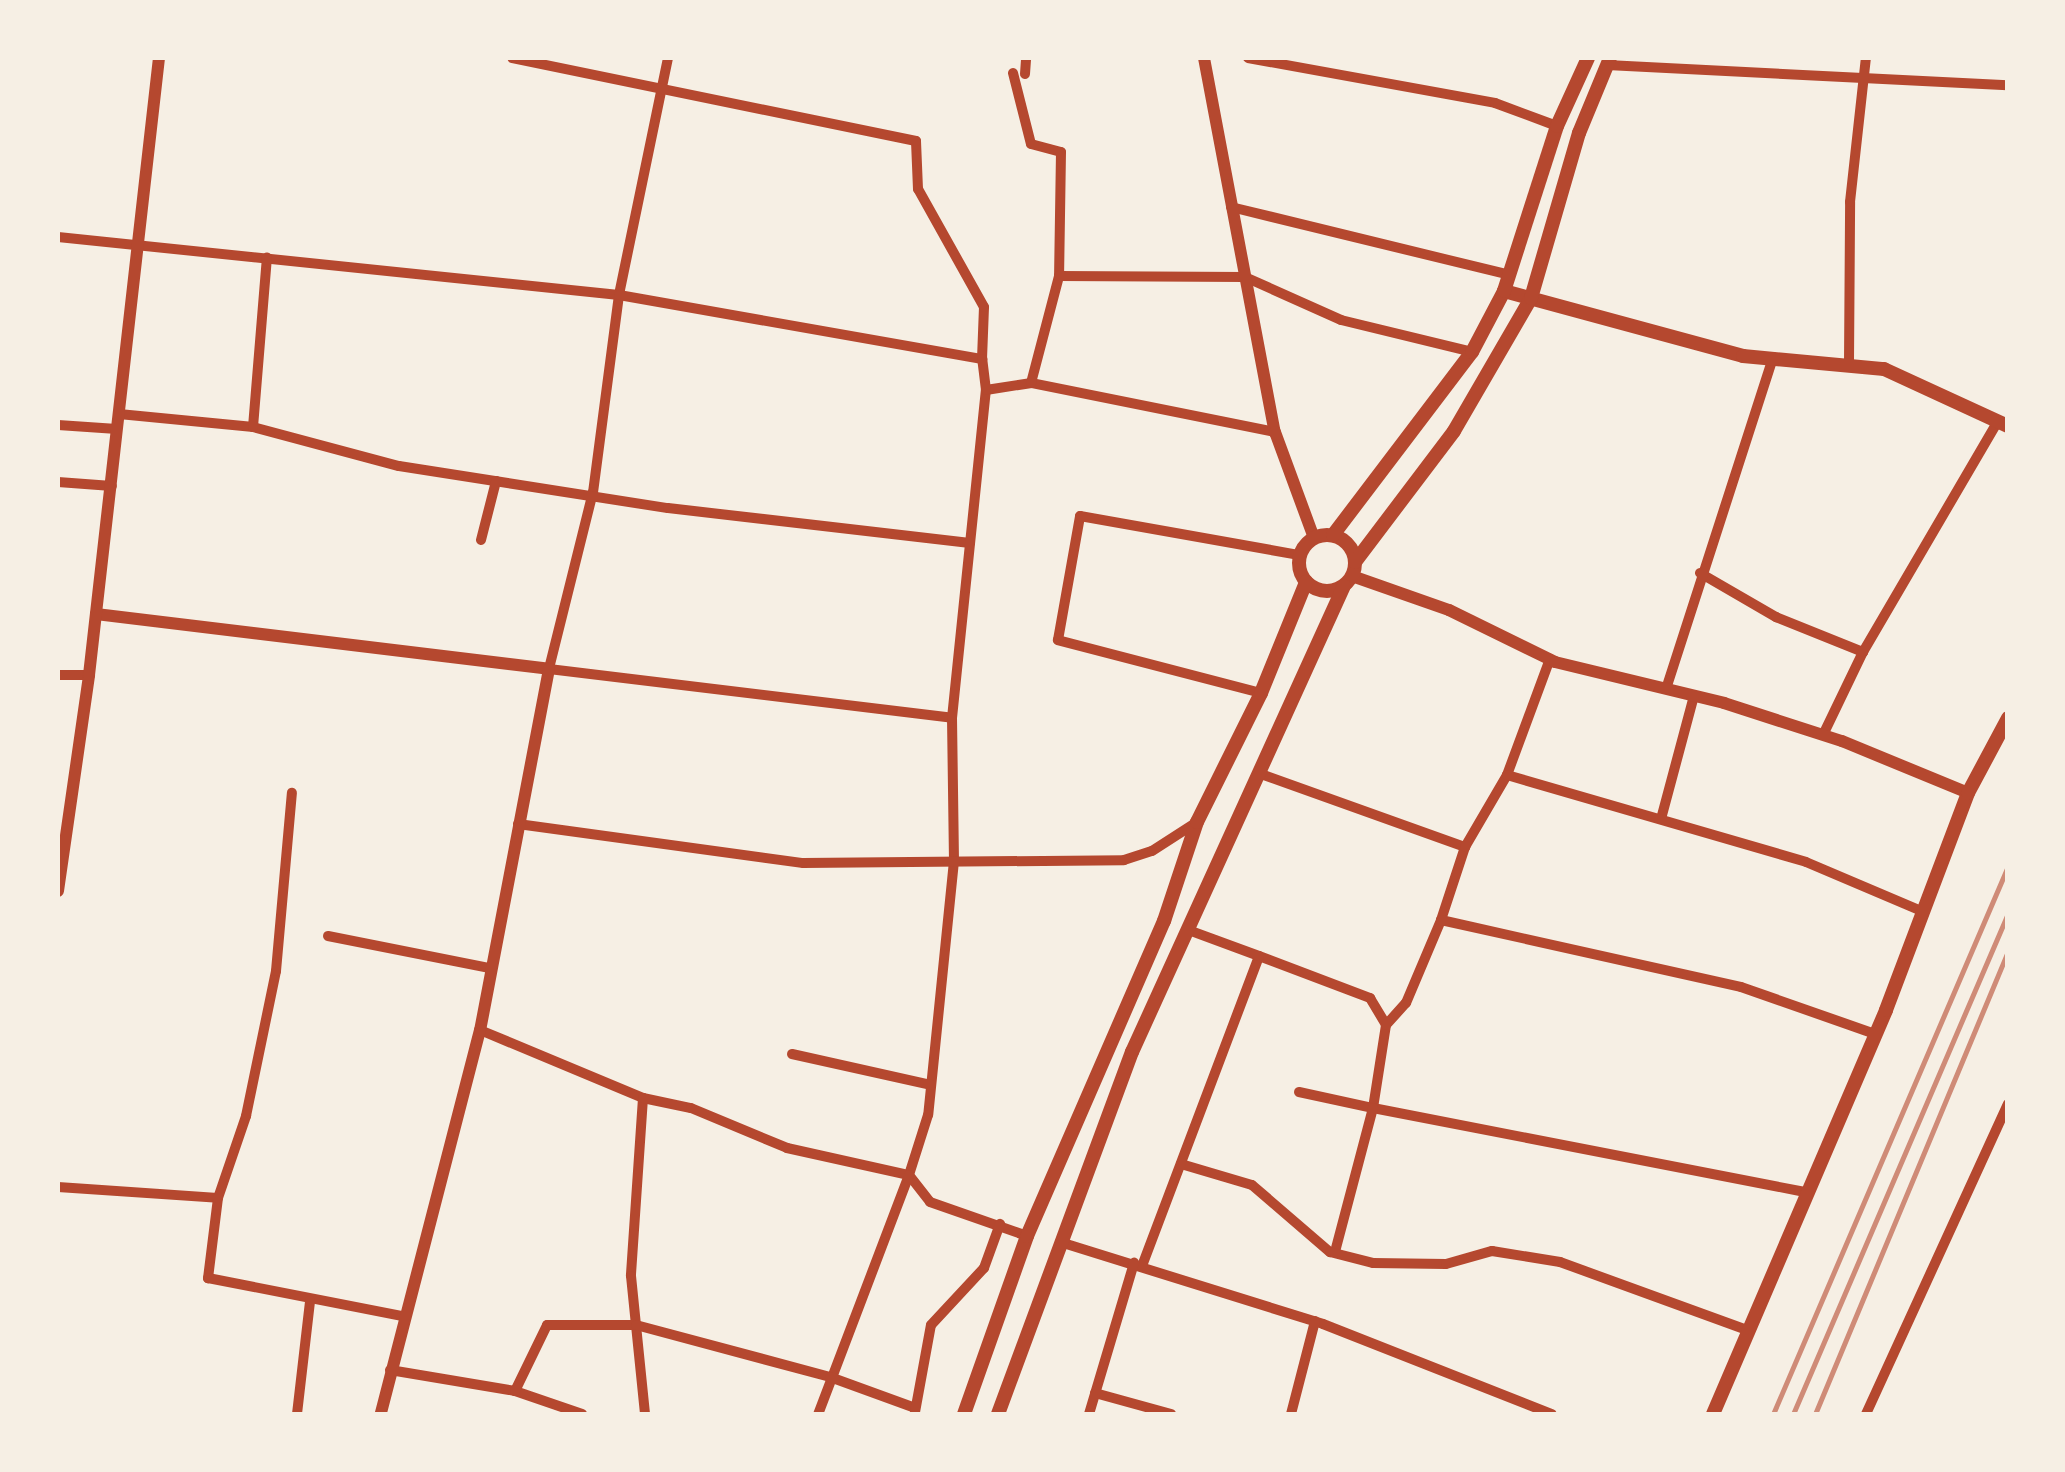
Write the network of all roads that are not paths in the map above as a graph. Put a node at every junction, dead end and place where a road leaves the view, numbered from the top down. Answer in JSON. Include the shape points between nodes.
{"nodes":[{"id":1,"x":159,"y":58,"type":"edge"},
{"id":2,"x":512,"y":58,"type":"edge"},
{"id":3,"x":668,"y":58,"type":"edge"},
{"id":4,"x":1026,"y":58,"type":"edge"},
{"id":5,"x":1204,"y":58,"type":"edge"},
{"id":6,"x":1248,"y":58,"type":"edge"},
{"id":7,"x":1588,"y":58,"type":"edge"},
{"id":8,"x":1866,"y":58,"type":"edge"},
{"id":9,"x":1608,"y":61,"type":"edge"},
{"id":10,"x":1862,"y":79,"type":"junction"},
{"id":11,"x":2008,"y":85,"type":"edge"},
{"id":12,"x":665,"y":86,"type":"junction"},
{"id":13,"x":1557,"y":126,"type":"junction"},
{"id":14,"x":1231,"y":207,"type":"junction"},
{"id":15,"x":58,"y":237,"type":"edge"},
{"id":16,"x":138,"y":245,"type":"junction"},
{"id":17,"x":267,"y":258,"type":"junction"},
{"id":18,"x":1510,"y":275,"type":"junction"},
{"id":19,"x":1059,"y":276,"type":"junction"},
{"id":20,"x":1245,"y":278,"type":"junction"},
{"id":21,"x":1504,"y":291,"type":"junction"},
{"id":22,"x":620,"y":295,"type":"junction"},
{"id":23,"x":1531,"y":298,"type":"junction"},
{"id":24,"x":1472,"y":352,"type":"junction"},
{"id":25,"x":1773,"y":357,"type":"junction"},
{"id":26,"x":982,"y":359,"type":"junction"},
{"id":27,"x":1848,"y":362,"type":"junction"},
{"id":28,"x":1031,"y":383,"type":"junction"},
{"id":29,"x":986,"y":390,"type":"junction"},
{"id":30,"x":120,"y":414,"type":"junction"},
{"id":31,"x":2003,"y":424,"type":"edge"},
{"id":32,"x":58,"y":425,"type":"edge"},
{"id":33,"x":253,"y":426,"type":"junction"},
{"id":34,"x":117,"y":429,"type":"junction"},
{"id":35,"x":1275,"y":432,"type":"junction"},
{"id":36,"x":496,"y":481,"type":"junction"},
{"id":37,"x":58,"y":482,"type":"edge"},
{"id":38,"x":112,"y":486,"type":"junction"},
{"id":39,"x":593,"y":492,"type":"junction"},
{"id":40,"x":1333,"y":535,"type":"junction"},
{"id":41,"x":1314,"y":538,"type":"junction"},
{"id":42,"x":482,"y":540,"type":"dead end"},
{"id":43,"x":970,"y":543,"type":"junction"},
{"id":44,"x":1300,"y":555,"type":"junction"},
{"id":45,"x":1700,"y":574,"type":"junction"},
{"id":46,"x":1350,"y":575,"type":"junction"},
{"id":47,"x":1306,"y":582,"type":"junction"},
{"id":48,"x":96,"y":614,"type":"junction"},
{"id":49,"x":1863,"y":652,"type":"junction"},
{"id":50,"x":1550,"y":660,"type":"junction"},
{"id":51,"x":549,"y":669,"type":"junction"},
{"id":52,"x":58,"y":675,"type":"edge"},
{"id":53,"x":89,"y":676,"type":"junction"},
{"id":54,"x":1666,"y":689,"type":"junction"},
{"id":55,"x":1261,"y":693,"type":"junction"},
{"id":56,"x":1694,"y":696,"type":"junction"},
{"id":57,"x":952,"y":718,"type":"junction"},
{"id":58,"x":2008,"y":718,"type":"edge"},
{"id":59,"x":1824,"y":735,"type":"junction"},
{"id":60,"x":1261,"y":774,"type":"junction"},
{"id":61,"x":1507,"y":775,"type":"junction"},
{"id":62,"x":292,"y":793,"type":"dead end"},
{"id":63,"x":1968,"y":793,"type":"junction"},
{"id":64,"x":1661,"y":819,"type":"junction"},
{"id":65,"x":1197,"y":822,"type":"junction"},
{"id":66,"x":518,"y":824,"type":"junction"},
{"id":67,"x":1465,"y":847,"type":"junction"},
{"id":68,"x":954,"y":860,"type":"junction"},
{"id":69,"x":58,"y":891,"type":"edge"},
{"id":70,"x":1924,"y":912,"type":"junction"},
{"id":71,"x":1441,"y":920,"type":"junction"},
{"id":72,"x":1191,"y":931,"type":"junction"},
{"id":73,"x":328,"y":936,"type":"dead end"},
{"id":74,"x":1259,"y":956,"type":"junction"},
{"id":75,"x":490,"y":968,"type":"junction"},
{"id":76,"x":1386,"y":1025,"type":"junction"},
{"id":77,"x":480,"y":1030,"type":"junction"},
{"id":78,"x":1875,"y":1034,"type":"junction"},
{"id":79,"x":792,"y":1054,"type":"dead end"},
{"id":80,"x":931,"y":1085,"type":"junction"},
{"id":81,"x":1299,"y":1092,"type":"dead end"},
{"id":82,"x":643,"y":1098,"type":"junction"},
{"id":83,"x":2008,"y":1104,"type":"edge"},
{"id":84,"x":1373,"y":1108,"type":"junction"},
{"id":85,"x":1180,"y":1164,"type":"junction"},
{"id":86,"x":910,"y":1175,"type":"junction"},
{"id":87,"x":58,"y":1187,"type":"edge"},
{"id":88,"x":1809,"y":1193,"type":"junction"},
{"id":89,"x":218,"y":1198,"type":"junction"},
{"id":90,"x":1000,"y":1224,"type":"junction"},
{"id":91,"x":1027,"y":1236,"type":"junction"},
{"id":92,"x":1060,"y":1242,"type":"junction"},
{"id":93,"x":1335,"y":1252,"type":"junction"},
{"id":94,"x":1138,"y":1264,"type":"junction"},
{"id":95,"x":310,"y":1301,"type":"junction"},
{"id":96,"x":402,"y":1316,"type":"junction"},
{"id":97,"x":1315,"y":1321,"type":"junction"},
{"id":98,"x":636,"y":1326,"type":"junction"},
{"id":99,"x":1747,"y":1330,"type":"junction"},
{"id":100,"x":390,"y":1370,"type":"junction"},
{"id":101,"x":830,"y":1377,"type":"junction"},
{"id":102,"x":515,"y":1391,"type":"junction"},
{"id":103,"x":1095,"y":1393,"type":"junction"},
{"id":104,"x":915,"y":1411,"type":"edge"},
{"id":105,"x":297,"y":1414,"type":"edge"},
{"id":106,"x":381,"y":1414,"type":"edge"},
{"id":107,"x":582,"y":1414,"type":"edge"},
{"id":108,"x":645,"y":1414,"type":"edge"},
{"id":109,"x":818,"y":1414,"type":"edge"},
{"id":110,"x":964,"y":1414,"type":"edge"},
{"id":111,"x":998,"y":1414,"type":"edge"},
{"id":112,"x":1089,"y":1414,"type":"edge"},
{"id":113,"x":1171,"y":1414,"type":"edge"},
{"id":114,"x":1291,"y":1414,"type":"edge"},
{"id":115,"x":1552,"y":1414,"type":"edge"},
{"id":116,"x":1713,"y":1414,"type":"edge"},
{"id":117,"x":1866,"y":1414,"type":"edge"}],
"edges":[{"from":1,"to":16,"type":"street"},
{"from":2,"to":12,"type":"street"},
{"from":3,"to":12,"type":"street"},
{"from":4,"to":19,"type":"street","via":[[1018,73],[1031,144],[1061,152]]},
{"from":5,"to":14,"type":"street"},
{"from":6,"to":13,"type":"street","via":[[1495,103]]},
{"from":7,"to":13,"type":"main road"},
{"from":8,"to":10,"type":"street"},
{"from":9,"to":10,"type":"street"},
{"from":9,"to":23,"type":"main road","via":[[1579,133]]},
{"from":10,"to":11,"type":"street"},
{"from":10,"to":27,"type":"street","via":[[1850,202]]},
{"from":12,"to":22,"type":"street"},
{"from":12,"to":26,"type":"street","via":[[916,141],[918,189],[984,307]]},
{"from":13,"to":18,"type":"main road"},
{"from":14,"to":18,"type":"street"},
{"from":14,"to":20,"type":"street"},
{"from":15,"to":16,"type":"street"},
{"from":16,"to":17,"type":"street"},
{"from":16,"to":30,"type":"street"},
{"from":17,"to":22,"type":"street"},
{"from":17,"to":33,"type":"street"},
{"from":18,"to":21,"type":"main road"},
{"from":19,"to":20,"type":"street"},
{"from":19,"to":28,"type":"street"},
{"from":20,"to":24,"type":"street","via":[[1341,320]]},
{"from":20,"to":35,"type":"street"},
{"from":21,"to":23,"type":"main road"},
{"from":21,"to":24,"type":"main road"},
{"from":22,"to":26,"type":"street"},
{"from":22,"to":39,"type":"street"},
{"from":23,"to":25,"type":"main road","via":[[1623,328]]},
{"from":23,"to":46,"type":"main road","via":[[1454,431]]},
{"from":24,"to":40,"type":"main road"},
{"from":25,"to":27,"type":"main road"},
{"from":25,"to":45,"type":"street"},
{"from":26,"to":29,"type":"street"},
{"from":27,"to":31,"type":"main road","via":[[1900,375]]},
{"from":28,"to":29,"type":"street"},
{"from":28,"to":35,"type":"street"},
{"from":29,"to":43,"type":"street"},
{"from":30,"to":33,"type":"street"},
{"from":30,"to":34,"type":"street"},
{"from":31,"to":49,"type":"street"},
{"from":32,"to":34,"type":"street"},
{"from":33,"to":36,"type":"street","via":[[398,466]]},
{"from":34,"to":38,"type":"street"},
{"from":35,"to":41,"type":"street"},
{"from":36,"to":39,"type":"street"},
{"from":36,"to":42,"type":"street"},
{"from":37,"to":38,"type":"street"},
{"from":38,"to":48,"type":"street"},
{"from":39,"to":43,"type":"street","via":[[905,540]]},
{"from":39,"to":51,"type":"street"},
{"from":40,"to":41,"type":"main road"},
{"from":40,"to":46,"type":"main road","via":[[1349,546]]},
{"from":41,"to":44,"type":"main road"},
{"from":43,"to":57,"type":"street"},
{"from":44,"to":47,"type":"main road"},
{"from":44,"to":55,"type":"street","via":[[1080,516],[1058,640]]},
{"from":45,"to":49,"type":"street","via":[[1776,617]]},
{"from":45,"to":54,"type":"street"},
{"from":46,"to":47,"type":"main road","via":[[1326,592]]},
{"from":46,"to":50,"type":"street","via":[[1450,610]]},
{"from":46,"to":60,"type":"main road"},
{"from":47,"to":55,"type":"main road"},
{"from":48,"to":51,"type":"street"},
{"from":48,"to":53,"type":"street"},
{"from":49,"to":59,"type":"street"},
{"from":50,"to":54,"type":"street"},
{"from":50,"to":61,"type":"street"},
{"from":51,"to":57,"type":"street"},
{"from":51,"to":66,"type":"street"},
{"from":52,"to":53,"type":"street"},
{"from":53,"to":69,"type":"street"},
{"from":54,"to":56,"type":"street"},
{"from":55,"to":65,"type":"main road"},
{"from":56,"to":59,"type":"street"},
{"from":56,"to":64,"type":"street"},
{"from":57,"to":68,"type":"street"},
{"from":58,"to":63,"type":"main road"},
{"from":59,"to":63,"type":"street"},
{"from":60,"to":67,"type":"street"},
{"from":60,"to":72,"type":"main road"},
{"from":61,"to":64,"type":"street"},
{"from":61,"to":67,"type":"street"},
{"from":62,"to":89,"type":"street","via":[[276,972],[246,1116]]},
{"from":63,"to":70,"type":"main road"},
{"from":64,"to":70,"type":"street","via":[[1806,862]]},
{"from":65,"to":68,"type":"street","via":[[1152,852],[1124,860]]},
{"from":65,"to":91,"type":"main road","via":[[1164,921]]},
{"from":66,"to":68,"type":"street","via":[[802,863]]},
{"from":66,"to":75,"type":"street"},
{"from":67,"to":71,"type":"street"},
{"from":68,"to":80,"type":"street"},
{"from":70,"to":78,"type":"main road"},
{"from":71,"to":76,"type":"street","via":[[1406,1003]]},
{"from":71,"to":78,"type":"street","via":[[1741,987]]},
{"from":72,"to":74,"type":"street"},
{"from":72,"to":92,"type":"main road","via":[[1132,1052]]},
{"from":73,"to":75,"type":"street"},
{"from":74,"to":76,"type":"street","via":[[1370,998]]},
{"from":74,"to":85,"type":"street"},
{"from":75,"to":77,"type":"street"},
{"from":76,"to":84,"type":"street"},
{"from":77,"to":82,"type":"street"},
{"from":77,"to":96,"type":"street"},
{"from":78,"to":88,"type":"main road"},
{"from":79,"to":80,"type":"street"},
{"from":80,"to":86,"type":"street"},
{"from":81,"to":84,"type":"street"},
{"from":82,"to":86,"type":"street","via":[[692,1108],[824,1158]]},
{"from":82,"to":98,"type":"street","via":[[634,1162]]},
{"from":83,"to":117,"type":"street"},
{"from":84,"to":88,"type":"street"},
{"from":84,"to":93,"type":"street"},
{"from":85,"to":93,"type":"street","via":[[1252,1185]]},
{"from":85,"to":94,"type":"street"},
{"from":86,"to":90,"type":"street","via":[[930,1202]]},
{"from":86,"to":101,"type":"street"},
{"from":87,"to":89,"type":"street"},
{"from":88,"to":99,"type":"main road"},
{"from":89,"to":95,"type":"street","via":[[208,1278]]},
{"from":90,"to":91,"type":"street"},
{"from":90,"to":104,"type":"street","via":[[984,1268],[931,1325]]},
{"from":91,"to":110,"type":"main road"},
{"from":92,"to":94,"type":"street"},
{"from":92,"to":111,"type":"main road"},
{"from":93,"to":99,"type":"street","via":[[1374,1263],[1446,1264],[1492,1251],[1560,1262]]},
{"from":94,"to":97,"type":"street"},
{"from":94,"to":103,"type":"street"},
{"from":95,"to":96,"type":"street"},
{"from":95,"to":105,"type":"street"},
{"from":96,"to":100,"type":"street"},
{"from":97,"to":114,"type":"street"},
{"from":97,"to":115,"type":"street"},
{"from":98,"to":101,"type":"street"},
{"from":98,"to":102,"type":"street","via":[[547,1326]]},
{"from":98,"to":108,"type":"street"},
{"from":99,"to":116,"type":"main road"},
{"from":100,"to":102,"type":"street"},
{"from":100,"to":106,"type":"street"},
{"from":101,"to":104,"type":"street"},
{"from":101,"to":109,"type":"street"},
{"from":102,"to":107,"type":"street"},
{"from":103,"to":112,"type":"street"},
{"from":103,"to":113,"type":"street"}]}
